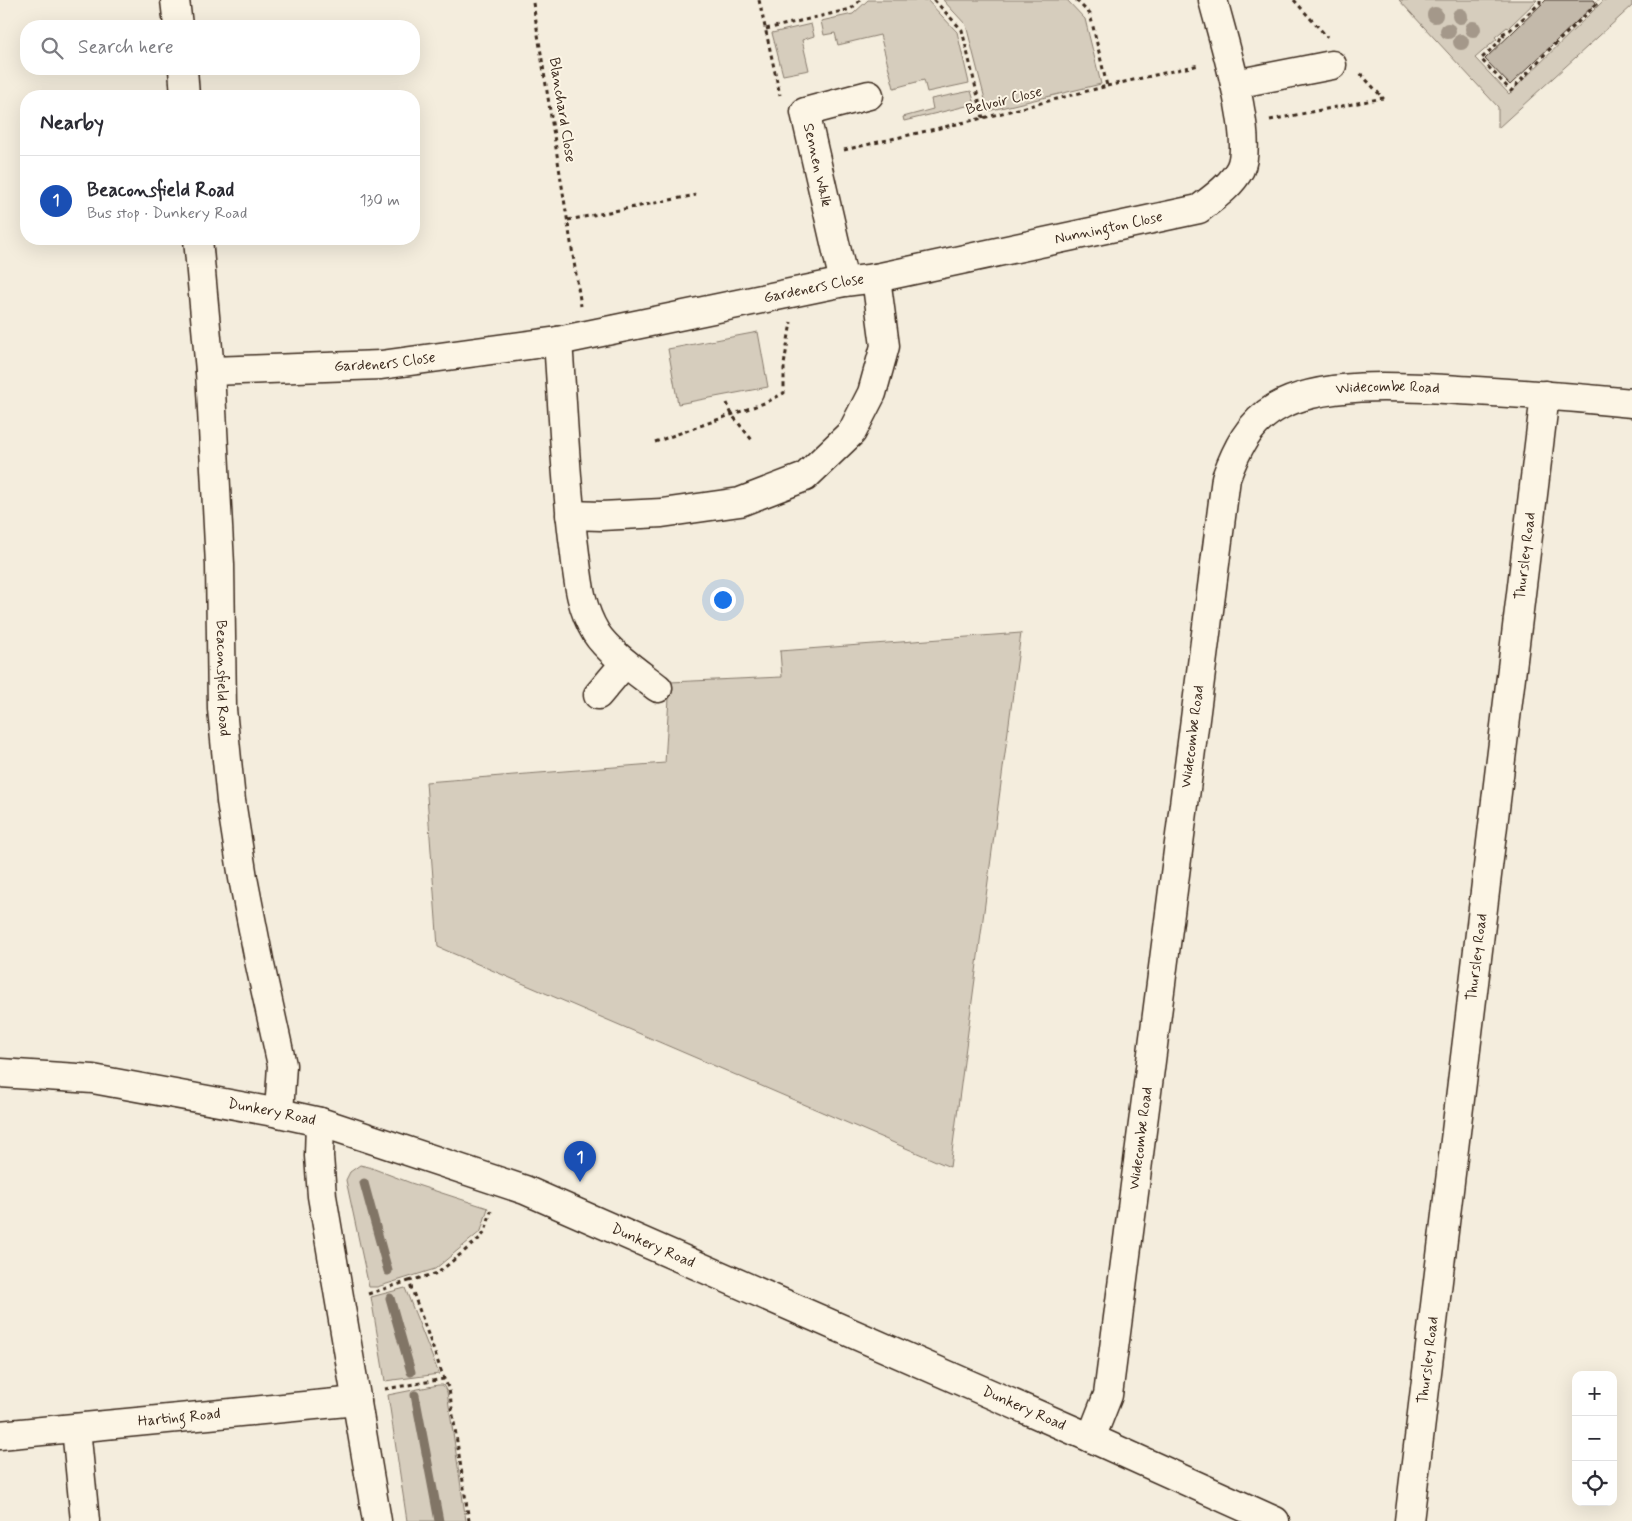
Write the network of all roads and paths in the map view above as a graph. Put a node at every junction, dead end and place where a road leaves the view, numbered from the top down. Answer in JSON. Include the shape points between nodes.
{"nodes":[{"id":1,"x":175,"y":0,"type":"edge"},
{"id":2,"x":760,"y":0,"type":"edge"},
{"id":3,"x":860,"y":0,"type":"edge"},
{"id":4,"x":934,"y":0,"type":"edge"},
{"id":5,"x":1076,"y":0,"type":"edge"},
{"id":6,"x":1213,"y":0,"type":"edge"},
{"id":7,"x":1540,"y":0,"type":"edge"},
{"id":8,"x":1598,"y":0,"type":"edge"},
{"id":9,"x":534,"y":3,"type":"dead end"},
{"id":10,"x":177,"y":20,"type":"edge"},
{"id":11,"x":766,"y":29,"type":"junction"},
{"id":12,"x":1502,"y":34,"type":"junction"},
{"id":13,"x":1507,"y":38,"type":"dead end"},
{"id":14,"x":1200,"y":65,"type":"dead end"},
{"id":15,"x":1332,"y":65,"type":"dead end"},
{"id":16,"x":183,"y":75,"type":"edge"},
{"id":17,"x":1235,"y":84,"type":"junction"},
{"id":18,"x":1108,"y":86,"type":"junction"},
{"id":19,"x":185,"y":90,"type":"edge"},
{"id":20,"x":869,"y":95,"type":"dead end"},
{"id":21,"x":983,"y":118,"type":"junction"},
{"id":22,"x":807,"y":124,"type":"junction"},
{"id":23,"x":814,"y":157,"type":"junction"},
{"id":24,"x":696,"y":195,"type":"dead end"},
{"id":25,"x":568,"y":220,"type":"junction"},
{"id":26,"x":199,"y":245,"type":"edge"},
{"id":27,"x":876,"y":278,"type":"junction"},
{"id":28,"x":844,"y":282,"type":"junction"},
{"id":29,"x":796,"y":292,"type":"junction"},
{"id":30,"x":585,"y":335,"type":"junction"},
{"id":31,"x":558,"y":341,"type":"junction"},
{"id":32,"x":210,"y":371,"type":"junction"},
{"id":33,"x":1545,"y":395,"type":"junction"},
{"id":34,"x":727,"y":403,"type":"dead end"},
{"id":35,"x":1632,"y":403,"type":"edge"},
{"id":36,"x":732,"y":415,"type":"junction"},
{"id":37,"x":752,"y":440,"type":"dead end"},
{"id":38,"x":655,"y":442,"type":"dead end"},
{"id":39,"x":570,"y":515,"type":"junction"},
{"id":40,"x":625,"y":662,"type":"junction"},
{"id":41,"x":658,"y":688,"type":"dead end"},
{"id":42,"x":598,"y":695,"type":"dead end"},
{"id":43,"x":0,"y":1072,"type":"edge"},
{"id":44,"x":278,"y":1112,"type":"junction"},
{"id":45,"x":320,"y":1122,"type":"junction"},
{"id":46,"x":493,"y":1204,"type":"dead end"},
{"id":47,"x":409,"y":1281,"type":"junction"},
{"id":48,"x":361,"y":1296,"type":"dead end"},
{"id":49,"x":444,"y":1379,"type":"junction"},
{"id":50,"x":367,"y":1396,"type":"junction"},
{"id":51,"x":76,"y":1428,"type":"junction"},
{"id":52,"x":0,"y":1435,"type":"edge"},
{"id":53,"x":1091,"y":1438,"type":"junction"},
{"id":54,"x":85,"y":1521,"type":"edge"},
{"id":55,"x":377,"y":1521,"type":"edge"},
{"id":56,"x":469,"y":1521,"type":"edge"},
{"id":57,"x":1275,"y":1521,"type":"edge"},
{"id":58,"x":1409,"y":1521,"type":"edge"}],
"edges":[{"from":1,"to":10,"type":"street"},
{"from":2,"to":11,"type":"path"},
{"from":3,"to":11,"type":"path","via":[[851,9]]},
{"from":4,"to":21,"type":"path","via":[[962,30]]},
{"from":5,"to":18,"type":"path","via":[[1090,14]]},
{"from":6,"to":17,"type":"street","name":"Nunnington Close"},
{"from":7,"to":12,"type":"path"},
{"from":8,"to":12,"type":"path","via":[[1510,91],[1481,59],[1499,42]]},
{"from":9,"to":25,"type":"path","name":"Blanchard Close"},
{"from":11,"to":22,"type":"path","via":[[786,119]]},
{"from":12,"to":13,"type":"path"},
{"from":14,"to":18,"type":"path","name":"Belvoir Close"},
{"from":15,"to":17,"type":"street"},
{"from":16,"to":19,"type":"street"},
{"from":17,"to":27,"type":"street","name":"Nunnington Close","via":[[1243,126],[1241,168],[1232,181],[1199,209]]},
{"from":18,"to":21,"type":"path","name":"Belvoir Close"},
{"from":20,"to":22,"type":"street","name":"Sennen Walk","via":[[805,112]]},
{"from":21,"to":23,"type":"path","name":"Belvoir Close"},
{"from":22,"to":23,"type":"street","name":"Sennen Walk"},
{"from":23,"to":28,"type":"street","name":"Sennen Walk"},
{"from":24,"to":25,"type":"path"},
{"from":25,"to":30,"type":"path","name":"Blanchard Close"},
{"from":26,"to":32,"type":"street","name":"Beaconsfield Road"},
{"from":27,"to":28,"type":"street","name":"Gardeners Close"},
{"from":27,"to":39,"type":"street","name":"Gardeners Close","via":[[885,346],[872,393],[852,432],[805,477],[740,502],[662,513]]},
{"from":28,"to":29,"type":"street","name":"Gardeners Close"},
{"from":29,"to":30,"type":"street","name":"Gardeners Close"},
{"from":29,"to":36,"type":"path","via":[[784,365],[784,393]]},
{"from":30,"to":31,"type":"street","name":"Gardeners Close"},
{"from":31,"to":32,"type":"street","name":"Gardeners Close","via":[[381,365]]},
{"from":31,"to":39,"type":"street"},
{"from":32,"to":44,"type":"street","name":"Beaconsfield Road","via":[[220,565],[222,709],[243,878],[282,1065]]},
{"from":33,"to":35,"type":"street","name":"Widecombe Road"},
{"from":33,"to":53,"type":"street","name":"Widecombe Road","via":[[1416,388],[1366,388],[1307,394],[1273,409],[1249,431],[1235,454],[1226,478],[1108,1395]]},
{"from":33,"to":58,"type":"street","name":"Thursley Road"},
{"from":34,"to":36,"type":"path"},
{"from":36,"to":37,"type":"path"},
{"from":36,"to":38,"type":"path"},
{"from":39,"to":40,"type":"street","via":[[581,601],[597,635]]},
{"from":40,"to":41,"type":"street"},
{"from":40,"to":42,"type":"street"},
{"from":43,"to":44,"type":"street","name":"Dunkery Road","via":[[93,1079]]},
{"from":44,"to":45,"type":"street","name":"Dunkery Road"},
{"from":45,"to":50,"type":"street","via":[[322,1196]]},
{"from":45,"to":53,"type":"street","name":"Dunkery Road","via":[[525,1190]]},
{"from":46,"to":47,"type":"path","via":[[485,1232],[480,1238],[438,1273]]},
{"from":47,"to":48,"type":"path"},
{"from":47,"to":49,"type":"path"},
{"from":49,"to":50,"type":"path"},
{"from":49,"to":56,"type":"path","via":[[450,1389]]},
{"from":50,"to":51,"type":"street","name":"Harting Road"},
{"from":50,"to":55,"type":"street"},
{"from":51,"to":52,"type":"street","name":"Harting Road"},
{"from":51,"to":54,"type":"street"},
{"from":53,"to":57,"type":"street","name":"Dunkery Road"}]}
